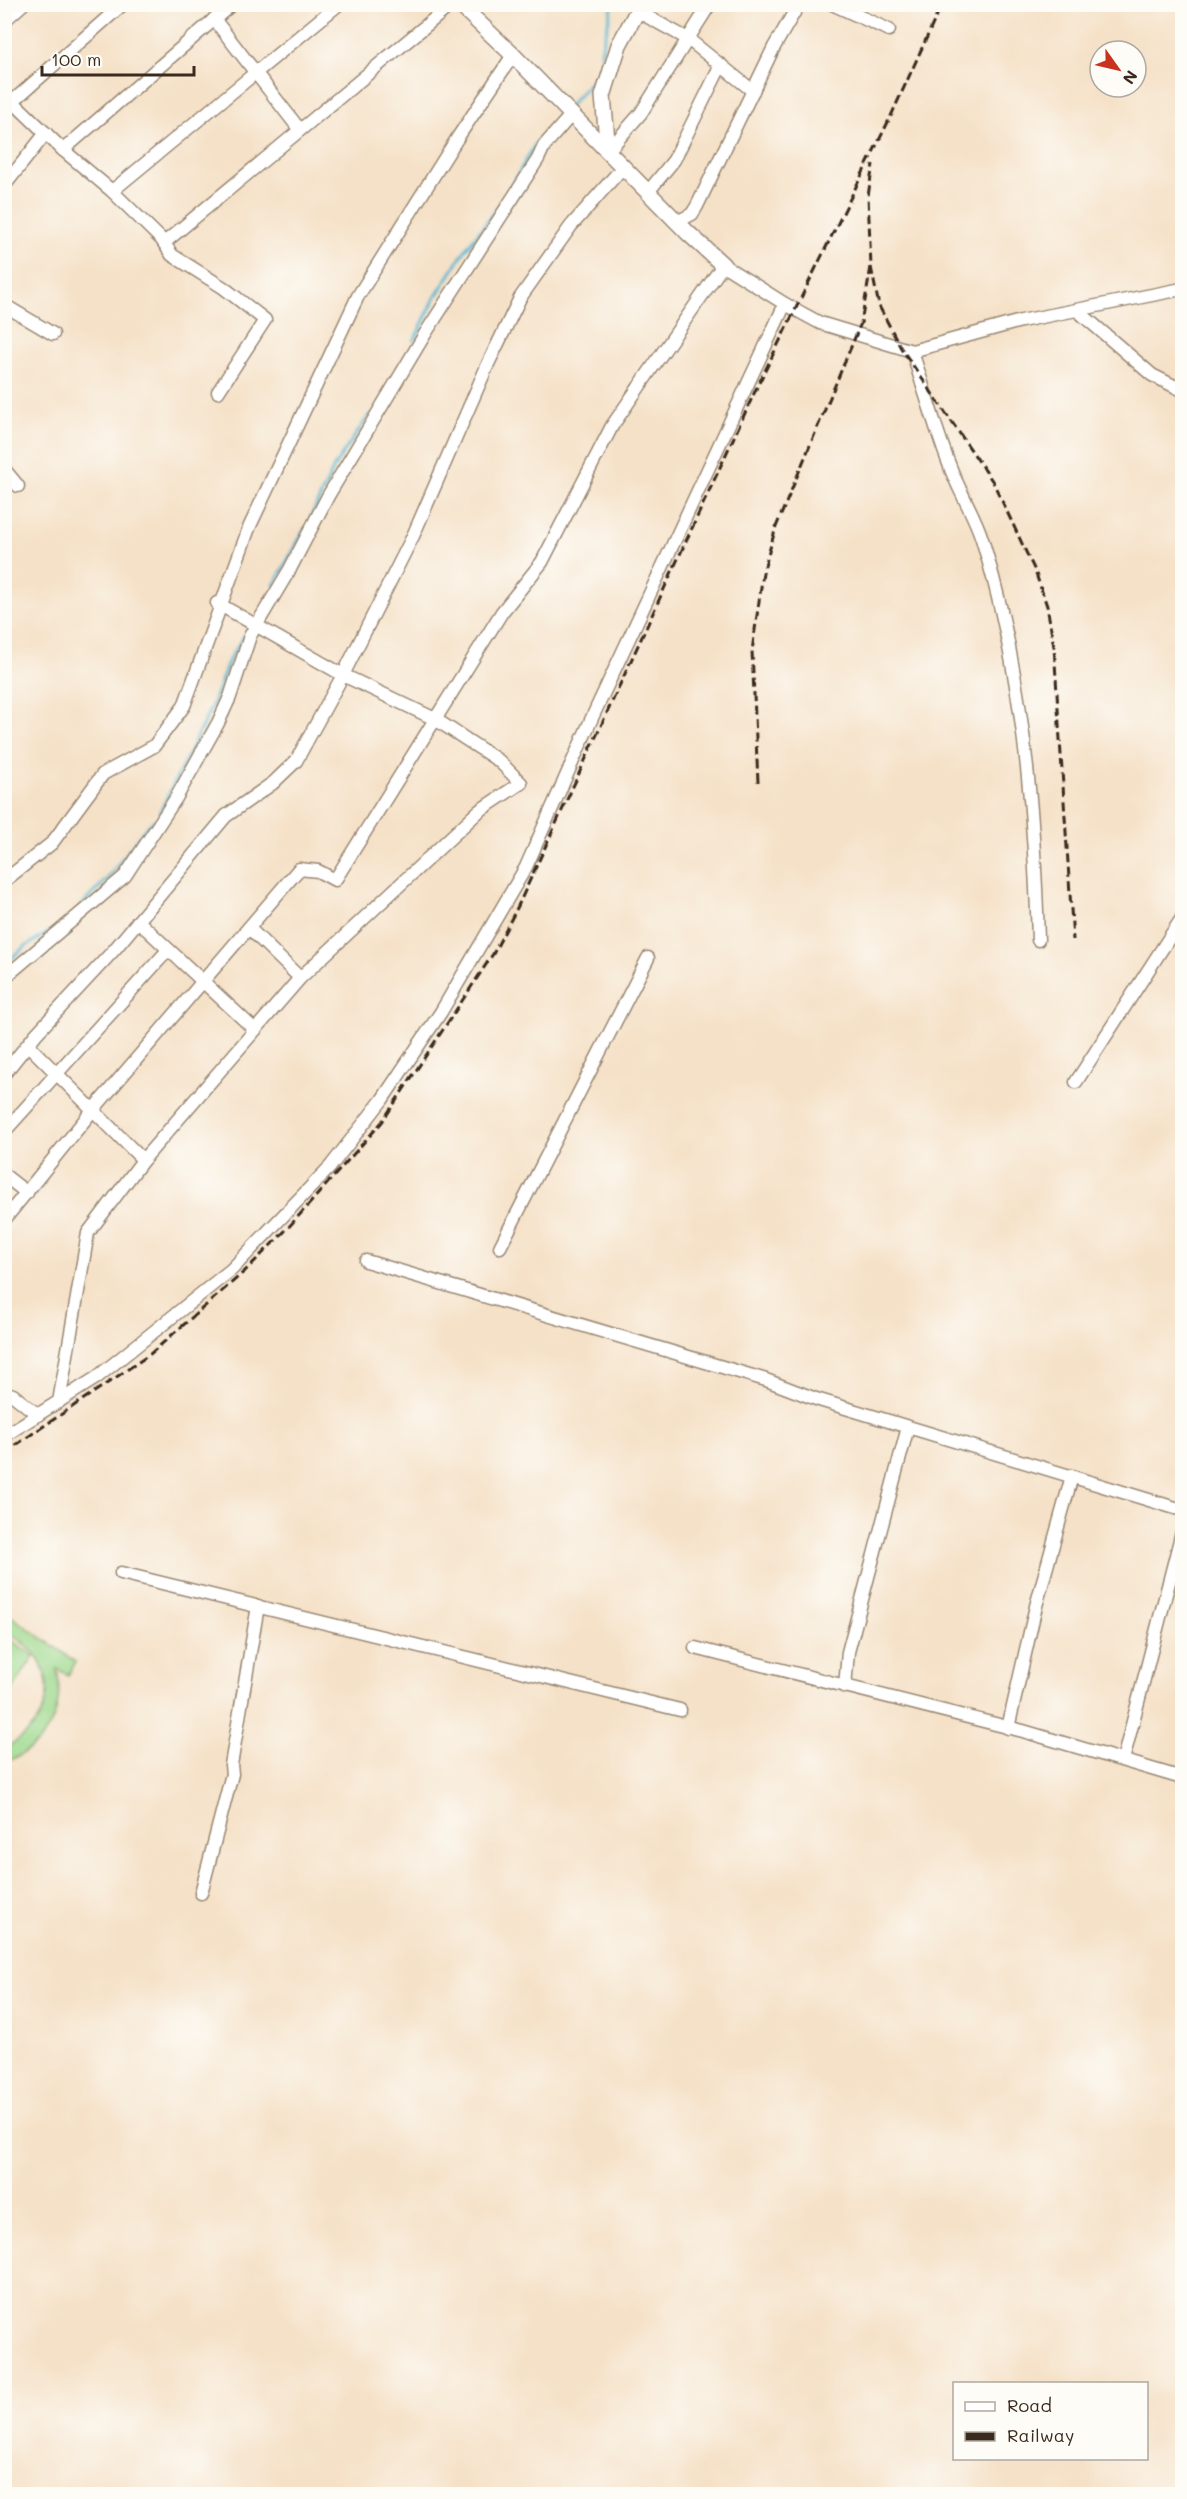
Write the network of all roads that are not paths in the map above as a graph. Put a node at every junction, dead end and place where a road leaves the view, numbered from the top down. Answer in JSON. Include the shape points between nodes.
{"nodes":[{"id":1,"x":24,"y":4,"type":"edge"},
{"id":2,"x":123,"y":4,"type":"edge"},
{"id":3,"x":232,"y":4,"type":"edge"},
{"id":4,"x":339,"y":4,"type":"edge"},
{"id":5,"x":452,"y":4,"type":"edge"},
{"id":6,"x":459,"y":4,"type":"edge"},
{"id":7,"x":710,"y":4,"type":"edge"},
{"id":8,"x":799,"y":4,"type":"edge"},
{"id":9,"x":831,"y":4,"type":"edge"},
{"id":10,"x":639,"y":8,"type":"edge"},
{"id":11,"x":214,"y":19,"type":"junction"},
{"id":12,"x":4,"y":21,"type":"edge"},
{"id":13,"x":889,"y":30,"type":"dead end"},
{"id":14,"x":688,"y":39,"type":"junction"},
{"id":15,"x":513,"y":55,"type":"junction"},
{"id":16,"x":721,"y":65,"type":"junction"},
{"id":17,"x":256,"y":72,"type":"junction"},
{"id":18,"x":753,"y":91,"type":"junction"},
{"id":19,"x":9,"y":97,"type":"edge"},
{"id":20,"x":571,"y":115,"type":"junction"},
{"id":21,"x":300,"y":130,"type":"junction"},
{"id":22,"x":46,"y":133,"type":"junction"},
{"id":23,"x":63,"y":150,"type":"junction"},
{"id":24,"x":608,"y":151,"type":"junction"},
{"id":25,"x":623,"y":167,"type":"junction"},
{"id":26,"x":4,"y":186,"type":"edge"},
{"id":27,"x":112,"y":191,"type":"junction"},
{"id":28,"x":648,"y":192,"type":"junction"},
{"id":29,"x":677,"y":222,"type":"junction"},
{"id":30,"x":164,"y":243,"type":"junction"},
{"id":31,"x":723,"y":265,"type":"junction"},
{"id":32,"x":1182,"y":289,"type":"edge"},
{"id":33,"x":785,"y":304,"type":"junction"},
{"id":34,"x":4,"y":305,"type":"edge"},
{"id":35,"x":1078,"y":311,"type":"junction"},
{"id":36,"x":53,"y":334,"type":"dead end"},
{"id":37,"x":912,"y":351,"type":"junction"},
{"id":38,"x":1182,"y":390,"type":"edge"},
{"id":39,"x":218,"y":392,"type":"dead end"},
{"id":40,"x":4,"y":469,"type":"edge"},
{"id":41,"x":18,"y":486,"type":"dead end"},
{"id":42,"x":218,"y":604,"type":"junction"},
{"id":43,"x":256,"y":626,"type":"junction"},
{"id":44,"x":343,"y":675,"type":"junction"},
{"id":45,"x":435,"y":719,"type":"junction"},
{"id":46,"x":4,"y":880,"type":"edge"},
{"id":47,"x":1182,"y":918,"type":"edge"},
{"id":48,"x":138,"y":921,"type":"junction"},
{"id":49,"x":249,"y":928,"type":"junction"},
{"id":50,"x":1038,"y":940,"type":"dead end"},
{"id":51,"x":168,"y":950,"type":"junction"},
{"id":52,"x":648,"y":958,"type":"dead end"},
{"id":53,"x":4,"y":978,"type":"edge"},
{"id":54,"x":300,"y":978,"type":"junction"},
{"id":55,"x":202,"y":982,"type":"junction"},
{"id":56,"x":255,"y":1030,"type":"junction"},
{"id":57,"x":28,"y":1045,"type":"junction"},
{"id":58,"x":4,"y":1074,"type":"edge"},
{"id":59,"x":56,"y":1076,"type":"junction"},
{"id":60,"x":1076,"y":1082,"type":"dead end"},
{"id":61,"x":92,"y":1111,"type":"junction"},
{"id":62,"x":4,"y":1132,"type":"edge"},
{"id":63,"x":143,"y":1160,"type":"junction"},
{"id":64,"x":4,"y":1175,"type":"edge"},
{"id":65,"x":27,"y":1193,"type":"junction"},
{"id":66,"x":4,"y":1220,"type":"edge"},
{"id":67,"x":500,"y":1247,"type":"dead end"},
{"id":68,"x":366,"y":1261,"type":"dead end"},
{"id":69,"x":4,"y":1392,"type":"edge"},
{"id":70,"x":59,"y":1402,"type":"junction"},
{"id":71,"x":38,"y":1415,"type":"junction"},
{"id":72,"x":908,"y":1426,"type":"junction"},
{"id":73,"x":4,"y":1436,"type":"edge"},
{"id":74,"x":1072,"y":1476,"type":"junction"},
{"id":75,"x":1182,"y":1510,"type":"edge"},
{"id":76,"x":1182,"y":1532,"type":"edge"},
{"id":77,"x":121,"y":1573,"type":"dead end"},
{"id":78,"x":258,"y":1606,"type":"junction"},
{"id":79,"x":695,"y":1648,"type":"dead end"},
{"id":80,"x":845,"y":1687,"type":"junction"},
{"id":81,"x":680,"y":1710,"type":"dead end"},
{"id":82,"x":1008,"y":1728,"type":"junction"},
{"id":83,"x":1123,"y":1760,"type":"junction"},
{"id":84,"x":1182,"y":1778,"type":"edge"},
{"id":85,"x":201,"y":1893,"type":"dead end"}],
"edges":[{"from":1,"to":12,"type":"street"},
{"from":2,"to":19,"type":"street"},
{"from":3,"to":11,"type":"street"},
{"from":4,"to":17,"type":"street"},
{"from":5,"to":21,"type":"street"},
{"from":6,"to":15,"type":"street"},
{"from":7,"to":14,"type":"street"},
{"from":8,"to":18,"type":"street"},
{"from":9,"to":13,"type":"street"},
{"from":10,"to":14,"type":"street"},
{"from":10,"to":24,"type":"street","via":[[620,45],[603,96]]},
{"from":11,"to":17,"type":"street"},
{"from":11,"to":23,"type":"street"},
{"from":14,"to":16,"type":"street"},
{"from":14,"to":24,"type":"street","via":[[641,113]]},
{"from":15,"to":20,"type":"street"},
{"from":15,"to":42,"type":"street","via":[[358,296],[249,528]]},
{"from":16,"to":18,"type":"street"},
{"from":16,"to":28,"type":"street","via":[[674,159]]},
{"from":17,"to":21,"type":"street"},
{"from":17,"to":27,"type":"street"},
{"from":18,"to":29,"type":"street","via":[[697,206],[692,214]]},
{"from":19,"to":22,"type":"street"},
{"from":20,"to":24,"type":"street"},
{"from":20,"to":43,"type":"street","via":[[544,146],[400,375]]},
{"from":21,"to":30,"type":"street"},
{"from":22,"to":23,"type":"street"},
{"from":22,"to":26,"type":"street"},
{"from":23,"to":27,"type":"street"},
{"from":24,"to":25,"type":"street"},
{"from":25,"to":28,"type":"street"},
{"from":25,"to":44,"type":"street","via":[[571,226],[520,298],[413,536]]},
{"from":27,"to":30,"type":"street"},
{"from":28,"to":29,"type":"street"},
{"from":29,"to":31,"type":"street"},
{"from":30,"to":39,"type":"street","via":[[172,255],[265,320]]},
{"from":31,"to":33,"type":"street"},
{"from":31,"to":45,"type":"street","via":[[612,426],[542,562],[502,612]]},
{"from":32,"to":35,"type":"street"},
{"from":33,"to":37,"type":"street","via":[[820,323]]},
{"from":33,"to":70,"type":"street","via":[[526,867],[441,1012],[382,1100],[330,1167],[232,1269],[96,1378]]},
{"from":34,"to":36,"type":"street"},
{"from":35,"to":37,"type":"street","via":[[1021,321]]},
{"from":35,"to":38,"type":"street","via":[[1152,375]]},
{"from":37,"to":50,"type":"street","via":[[949,465],[981,536],[995,586],[1021,717],[1032,802]]},
{"from":40,"to":41,"type":"street"},
{"from":42,"to":43,"type":"street"},
{"from":42,"to":46,"type":"street","via":[[184,706],[154,746],[103,774],[52,843]]},
{"from":43,"to":44,"type":"street"},
{"from":43,"to":53,"type":"street","via":[[218,723],[176,798],[125,876]]},
{"from":44,"to":45,"type":"street"},
{"from":44,"to":48,"type":"street","via":[[296,761],[273,783],[226,816]]},
{"from":45,"to":49,"type":"street","via":[[335,880],[318,871],[299,869]]},
{"from":45,"to":54,"type":"street","via":[[500,761],[521,783],[479,811]]},
{"from":47,"to":60,"type":"street"},
{"from":48,"to":51,"type":"street"},
{"from":48,"to":57,"type":"street"},
{"from":49,"to":54,"type":"street"},
{"from":49,"to":55,"type":"street"},
{"from":51,"to":55,"type":"street"},
{"from":51,"to":59,"type":"street"},
{"from":52,"to":67,"type":"street"},
{"from":54,"to":56,"type":"street"},
{"from":55,"to":56,"type":"street"},
{"from":55,"to":61,"type":"street"},
{"from":56,"to":63,"type":"street"},
{"from":57,"to":58,"type":"street"},
{"from":57,"to":59,"type":"street"},
{"from":59,"to":61,"type":"street"},
{"from":59,"to":62,"type":"street"},
{"from":61,"to":63,"type":"street"},
{"from":61,"to":65,"type":"street"},
{"from":63,"to":70,"type":"street","via":[[88,1233]]},
{"from":64,"to":65,"type":"street"},
{"from":65,"to":66,"type":"street"},
{"from":68,"to":72,"type":"street"},
{"from":69,"to":71,"type":"street"},
{"from":70,"to":71,"type":"street"},
{"from":71,"to":73,"type":"street"},
{"from":72,"to":74,"type":"street"},
{"from":72,"to":80,"type":"street","via":[[848,1652]]},
{"from":74,"to":75,"type":"street"},
{"from":74,"to":82,"type":"street"},
{"from":76,"to":83,"type":"street"},
{"from":77,"to":78,"type":"street"},
{"from":78,"to":81,"type":"street"},
{"from":78,"to":85,"type":"street","via":[[232,1774]]},
{"from":79,"to":80,"type":"street"},
{"from":80,"to":82,"type":"street"},
{"from":82,"to":83,"type":"street"},
{"from":83,"to":84,"type":"street"}]}
